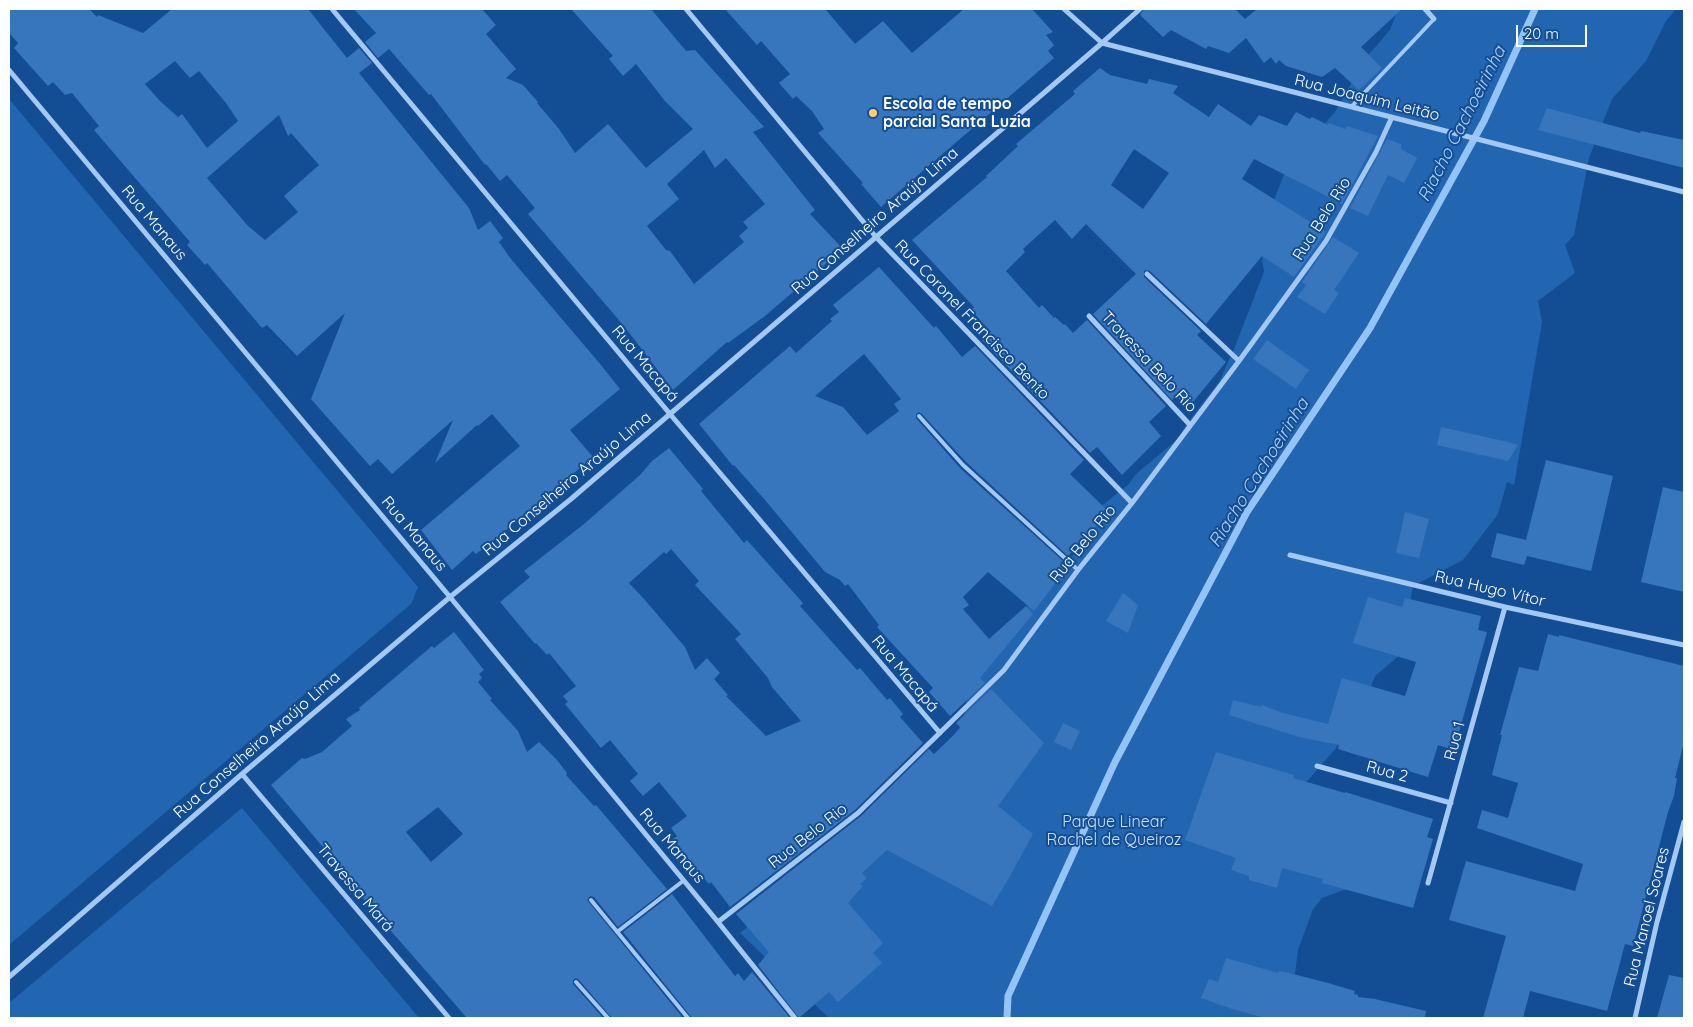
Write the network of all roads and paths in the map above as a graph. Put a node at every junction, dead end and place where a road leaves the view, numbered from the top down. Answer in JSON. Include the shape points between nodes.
{"nodes":[{"id":1,"x":332,"y":9,"type":"edge"},
{"id":2,"x":686,"y":9,"type":"edge"},
{"id":3,"x":1064,"y":9,"type":"edge"},
{"id":4,"x":1140,"y":9,"type":"edge"},
{"id":5,"x":1425,"y":9,"type":"edge"},
{"id":6,"x":1434,"y":19,"type":"joint"},
{"id":7,"x":1102,"y":43,"type":"junction"},
{"id":8,"x":9,"y":70,"type":"edge"},
{"id":9,"x":1351,"y":107,"type":"junction"},
{"id":10,"x":1392,"y":117,"type":"junction"},
{"id":11,"x":1684,"y":192,"type":"edge"},
{"id":12,"x":876,"y":237,"type":"junction"},
{"id":13,"x":1146,"y":274,"type":"dead end"},
{"id":14,"x":1089,"y":316,"type":"dead end"},
{"id":15,"x":1239,"y":361,"type":"junction"},
{"id":16,"x":670,"y":414,"type":"junction"},
{"id":17,"x":918,"y":416,"type":"dead end"},
{"id":18,"x":1190,"y":425,"type":"junction"},
{"id":19,"x":1132,"y":503,"type":"junction"},
{"id":20,"x":1290,"y":555,"type":"dead end"},
{"id":21,"x":1078,"y":570,"type":"junction"},
{"id":22,"x":450,"y":597,"type":"junction"},
{"id":23,"x":1505,"y":607,"type":"junction"},
{"id":24,"x":1684,"y":645,"type":"edge"},
{"id":25,"x":940,"y":733,"type":"junction"},
{"id":26,"x":1317,"y":766,"type":"dead end"},
{"id":27,"x":242,"y":774,"type":"junction"},
{"id":28,"x":1451,"y":803,"type":"junction"},
{"id":29,"x":1684,"y":822,"type":"edge"},
{"id":30,"x":684,"y":881,"type":"junction"},
{"id":31,"x":1428,"y":883,"type":"dead end"},
{"id":32,"x":590,"y":900,"type":"dead end"},
{"id":33,"x":718,"y":922,"type":"junction"},
{"id":34,"x":617,"y":932,"type":"junction"},
{"id":35,"x":9,"y":977,"type":"edge"},
{"id":36,"x":576,"y":982,"type":"dead end"},
{"id":37,"x":449,"y":1018,"type":"edge"},
{"id":38,"x":608,"y":1018,"type":"edge"},
{"id":39,"x":688,"y":1018,"type":"edge"},
{"id":40,"x":795,"y":1018,"type":"edge"},
{"id":41,"x":1635,"y":1018,"type":"edge"}],
"edges":[{"from":1,"to":16,"type":"street","name":"Rua Macapá"},
{"from":2,"to":12,"type":"street","name":"Rua Coronel Francisco Bento"},
{"from":3,"to":7,"type":"street"},
{"from":4,"to":7,"type":"street","name":"Rua Conselheiro Araújo Lima"},
{"from":5,"to":6,"type":"street"},
{"from":6,"to":9,"type":"lane"},
{"from":7,"to":9,"type":"street","name":"Rua Joaquim Leitão"},
{"from":7,"to":12,"type":"street","name":"Rua Conselheiro Araújo Lima"},
{"from":8,"to":22,"type":"street","name":"Rua Manaus"},
{"from":9,"to":10,"type":"street","name":"Rua Joaquim Leitão"},
{"from":10,"to":11,"type":"street","name":"Rua Joaquim Leitão"},
{"from":10,"to":15,"type":"street","name":"Rua Belo Rio","via":[[1326,241]]},
{"from":12,"to":16,"type":"street","name":"Rua Conselheiro Araújo Lima"},
{"from":12,"to":19,"type":"street","name":"Rua Coronel Francisco Bento"},
{"from":13,"to":15,"type":"street"},
{"from":14,"to":18,"type":"street","name":"Travessa Belo Rio"},
{"from":15,"to":18,"type":"street","name":"Rua Belo Rio"},
{"from":16,"to":22,"type":"street","name":"Rua Conselheiro Araújo Lima"},
{"from":16,"to":25,"type":"street","name":"Rua Macapá"},
{"from":17,"to":21,"type":"lane","via":[[962,465]]},
{"from":18,"to":19,"type":"street","name":"Rua Belo Rio"},
{"from":19,"to":21,"type":"street","name":"Rua Belo Rio"},
{"from":20,"to":23,"type":"street","name":"Rua Hugo Vítor"},
{"from":21,"to":25,"type":"street","name":"Rua Belo Rio","via":[[1004,670]]},
{"from":22,"to":27,"type":"street","name":"Rua Conselheiro Araújo Lima"},
{"from":22,"to":30,"type":"street","name":"Rua Manaus"},
{"from":23,"to":24,"type":"street","name":"Rua Hugo Vítor"},
{"from":23,"to":28,"type":"street","name":"Rua 1"},
{"from":25,"to":33,"type":"street","name":"Rua Belo Rio","via":[[858,813]]},
{"from":26,"to":28,"type":"street","name":"Rua 2"},
{"from":27,"to":35,"type":"street","name":"Rua Conselheiro Araújo Lima"},
{"from":27,"to":37,"type":"street","name":"Travessa Mará"},
{"from":28,"to":31,"type":"street","name":"Rua 1"},
{"from":29,"to":41,"type":"street","name":"Rua Manoel Soares"},
{"from":30,"to":33,"type":"street","name":"Rua Manaus"},
{"from":30,"to":34,"type":"lane"},
{"from":32,"to":34,"type":"lane"},
{"from":33,"to":40,"type":"street","name":"Rua Manaus"},
{"from":34,"to":39,"type":"lane"},
{"from":36,"to":38,"type":"lane"}]}
